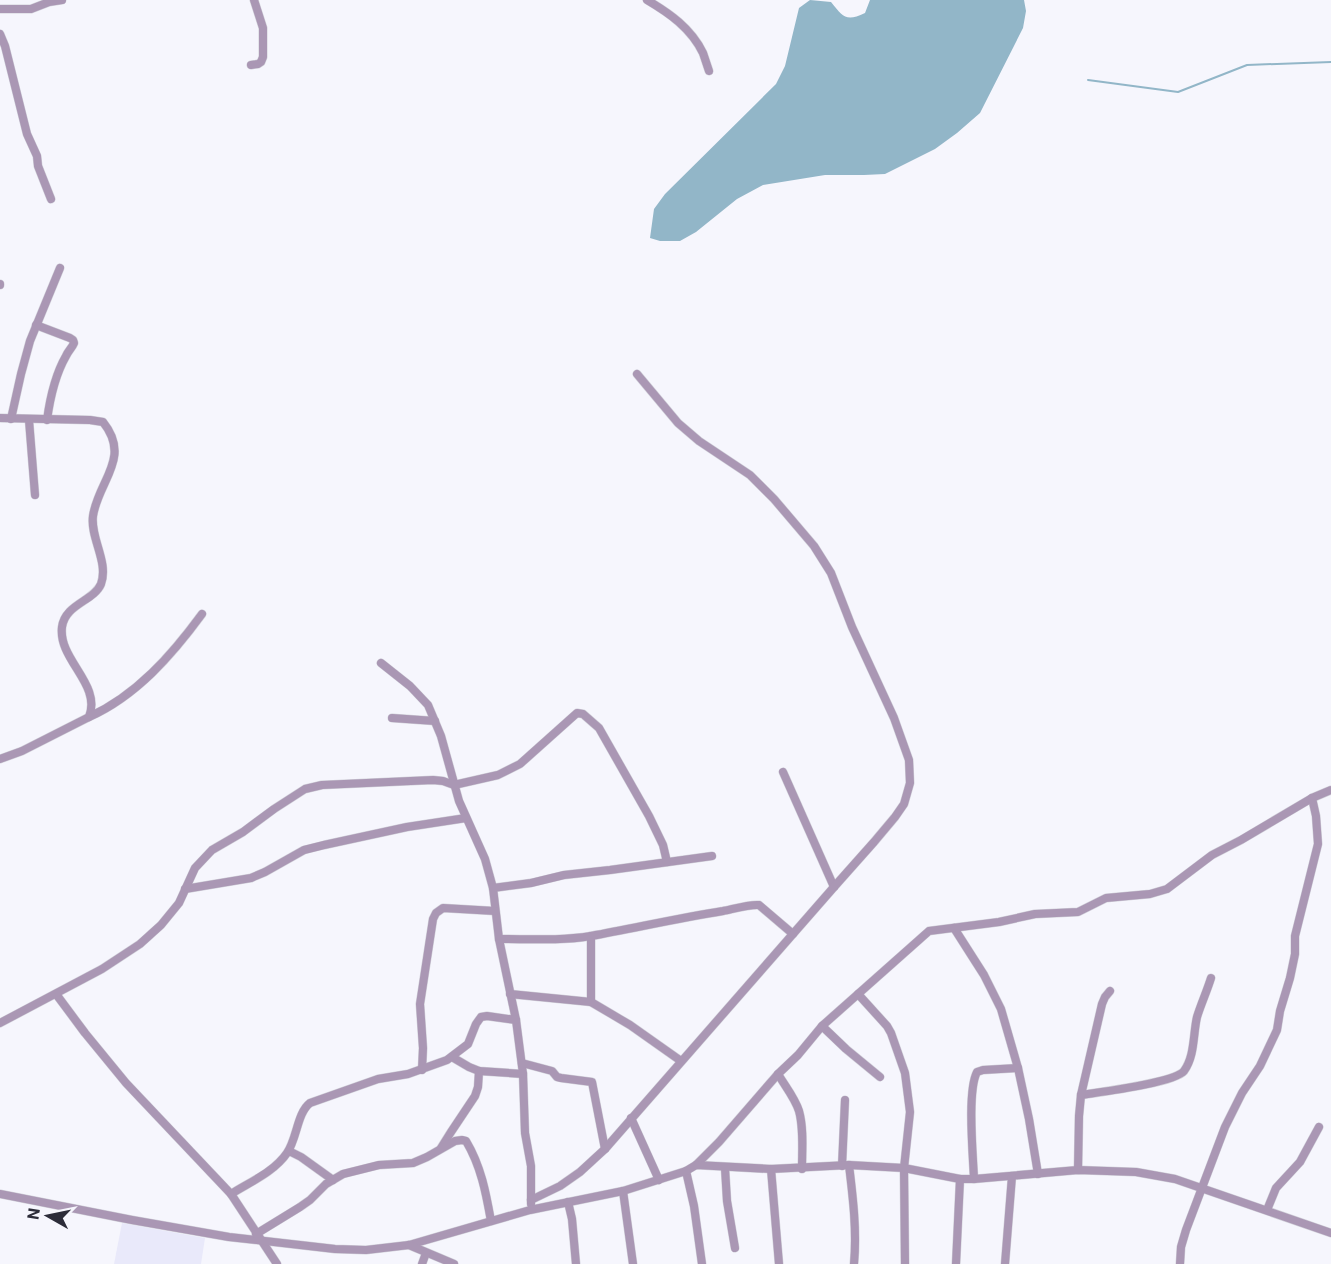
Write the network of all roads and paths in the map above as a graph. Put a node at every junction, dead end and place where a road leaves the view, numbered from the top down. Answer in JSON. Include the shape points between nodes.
{"nodes":[{"id":1,"x":62,"y":0,"type":"edge"},
{"id":2,"x":254,"y":0,"type":"edge"},
{"id":3,"x":647,"y":0,"type":"edge"},
{"id":4,"x":49,"y":1,"type":"edge"},
{"id":5,"x":0,"y":9,"type":"edge"},
{"id":6,"x":0,"y":34,"type":"edge"},
{"id":7,"x":251,"y":65,"type":"dead end"},
{"id":8,"x":709,"y":71,"type":"dead end"},
{"id":9,"x":51,"y":199,"type":"dead end"},
{"id":10,"x":60,"y":268,"type":"dead end"},
{"id":11,"x":36,"y":325,"type":"junction"},
{"id":12,"x":637,"y":374,"type":"dead end"},
{"id":13,"x":0,"y":418,"type":"edge"},
{"id":14,"x":11,"y":419,"type":"junction"},
{"id":15,"x":29,"y":420,"type":"junction"},
{"id":16,"x":47,"y":420,"type":"junction"},
{"id":17,"x":35,"y":495,"type":"dead end"},
{"id":18,"x":202,"y":614,"type":"dead end"},
{"id":19,"x":381,"y":663,"type":"dead end"},
{"id":20,"x":89,"y":717,"type":"junction"},
{"id":21,"x":392,"y":718,"type":"dead end"},
{"id":22,"x":435,"y":721,"type":"junction"},
{"id":23,"x":0,"y":759,"type":"edge"},
{"id":24,"x":783,"y":772,"type":"dead end"},
{"id":25,"x":454,"y":784,"type":"junction"},
{"id":26,"x":1331,"y":790,"type":"edge"},
{"id":27,"x":1312,"y":798,"type":"junction"},
{"id":28,"x":466,"y":818,"type":"junction"},
{"id":29,"x":712,"y":856,"type":"dead end"},
{"id":30,"x":667,"y":862,"type":"junction"},
{"id":31,"x":834,"y":887,"type":"junction"},
{"id":32,"x":494,"y":888,"type":"junction"},
{"id":33,"x":185,"y":889,"type":"junction"},
{"id":34,"x":495,"y":911,"type":"junction"},
{"id":35,"x":954,"y":928,"type":"junction"},
{"id":36,"x":793,"y":934,"type":"junction"},
{"id":37,"x":591,"y":936,"type":"junction"},
{"id":38,"x":499,"y":939,"type":"junction"},
{"id":39,"x":1211,"y":978,"type":"dead end"},
{"id":40,"x":1110,"y":991,"type":"dead end"},
{"id":41,"x":56,"y":994,"type":"junction"},
{"id":42,"x":510,"y":994,"type":"junction"},
{"id":43,"x":858,"y":994,"type":"junction"},
{"id":44,"x":591,"y":1002,"type":"junction"},
{"id":45,"x":516,"y":1020,"type":"junction"},
{"id":46,"x":0,"y":1023,"type":"edge"},
{"id":47,"x":822,"y":1026,"type":"junction"},
{"id":48,"x":452,"y":1058,"type":"junction"},
{"id":49,"x":681,"y":1061,"type":"junction"},
{"id":50,"x":522,"y":1063,"type":"junction"},
{"id":51,"x":1018,"y":1068,"type":"junction"},
{"id":52,"x":422,"y":1070,"type":"junction"},
{"id":53,"x":479,"y":1071,"type":"junction"},
{"id":54,"x":523,"y":1074,"type":"junction"},
{"id":55,"x":778,"y":1074,"type":"junction"},
{"id":56,"x":880,"y":1077,"type":"dead end"},
{"id":57,"x":1081,"y":1095,"type":"junction"},
{"id":58,"x":845,"y":1100,"type":"dead end"},
{"id":59,"x":631,"y":1118,"type":"junction"},
{"id":60,"x":1319,"y":1127,"type":"dead end"},
{"id":61,"x":605,"y":1149,"type":"junction"},
{"id":62,"x":441,"y":1150,"type":"junction"},
{"id":63,"x":289,"y":1151,"type":"junction"},
{"id":64,"x":696,"y":1166,"type":"junction"},
{"id":65,"x":846,"y":1166,"type":"junction"},
{"id":66,"x":725,"y":1167,"type":"junction"},
{"id":67,"x":904,"y":1168,"type":"junction"},
{"id":68,"x":771,"y":1169,"type":"junction"},
{"id":69,"x":802,"y":1169,"type":"junction"},
{"id":70,"x":1078,"y":1170,"type":"junction"},
{"id":71,"x":686,"y":1171,"type":"junction"},
{"id":72,"x":1038,"y":1174,"type":"junction"},
{"id":73,"x":1012,"y":1176,"type":"junction"},
{"id":74,"x":960,"y":1179,"type":"junction"},
{"id":75,"x":974,"y":1179,"type":"junction"},
{"id":76,"x":333,"y":1180,"type":"junction"},
{"id":77,"x":659,"y":1180,"type":"junction"},
{"id":78,"x":1201,"y":1187,"type":"junction"},
{"id":79,"x":623,"y":1191,"type":"junction"},
{"id":80,"x":0,"y":1194,"type":"edge"},
{"id":81,"x":231,"y":1194,"type":"junction"},
{"id":82,"x":531,"y":1200,"type":"junction"},
{"id":83,"x":568,"y":1202,"type":"junction"},
{"id":84,"x":530,"y":1210,"type":"junction"},
{"id":85,"x":1266,"y":1210,"type":"junction"},
{"id":86,"x":491,"y":1221,"type":"junction"},
{"id":87,"x":1331,"y":1233,"type":"edge"},
{"id":88,"x":256,"y":1234,"type":"junction"},
{"id":89,"x":262,"y":1241,"type":"junction"},
{"id":90,"x":409,"y":1245,"type":"junction"},
{"id":91,"x":735,"y":1248,"type":"dead end"},
{"id":92,"x":426,"y":1253,"type":"junction"},
{"id":93,"x":450,"y":1263,"type":"edge"},
{"id":94,"x":277,"y":1264,"type":"edge"},
{"id":95,"x":422,"y":1264,"type":"edge"},
{"id":96,"x":576,"y":1264,"type":"edge"},
{"id":97,"x":633,"y":1264,"type":"edge"},
{"id":98,"x":702,"y":1264,"type":"edge"},
{"id":99,"x":779,"y":1264,"type":"edge"},
{"id":100,"x":854,"y":1264,"type":"edge"},
{"id":101,"x":905,"y":1264,"type":"edge"},
{"id":102,"x":956,"y":1264,"type":"edge"},
{"id":103,"x":1005,"y":1264,"type":"edge"},
{"id":104,"x":1180,"y":1264,"type":"edge"}],
"edges":[{"from":1,"to":4,"type":"street"},
{"from":2,"to":7,"type":"street","via":[[263,28],[263,57],[258,64]]},
{"from":3,"to":8,"type":"street","via":[[677,20],[693,38]]},
{"from":4,"to":5,"type":"street","via":[[31,9]]},
{"from":6,"to":9,"type":"street","via":[[27,134]]},
{"from":10,"to":11,"type":"street"},
{"from":11,"to":14,"type":"street"},
{"from":11,"to":16,"type":"street","via":[[70,338],[74,344],[52,391]]},
{"from":12,"to":31,"type":"street","via":[[678,423],[750,475],[814,546],[831,573],[894,718],[909,760],[910,783],[904,804]]},
{"from":13,"to":14,"type":"street"},
{"from":14,"to":15,"type":"street"},
{"from":15,"to":16,"type":"street"},
{"from":15,"to":17,"type":"street"},
{"from":16,"to":20,"type":"street","via":[[103,422],[114,444],[111,472],[93,519],[102,583],[73,608],[62,628],[71,661],[92,698]]},
{"from":18,"to":20,"type":"street","via":[[140,684]]},
{"from":19,"to":22,"type":"street","via":[[424,699]]},
{"from":20,"to":23,"type":"street"},
{"from":21,"to":22,"type":"street"},
{"from":22,"to":25,"type":"street"},
{"from":24,"to":31,"type":"street"},
{"from":25,"to":28,"type":"street"},
{"from":25,"to":30,"type":"street","via":[[498,775],[520,764],[580,713],[608,744],[649,816]]},
{"from":25,"to":33,"type":"street","via":[[433,780],[305,789],[212,850],[195,868]]},
{"from":26,"to":27,"type":"street"},
{"from":27,"to":35,"type":"street","via":[[1212,855],[1167,889],[1106,898],[1077,912],[1035,914]]},
{"from":27,"to":78,"type":"street","via":[[1318,844],[1277,1030],[1225,1127]]},
{"from":28,"to":32,"type":"street"},
{"from":28,"to":33,"type":"street","via":[[304,850],[251,878]]},
{"from":29,"to":30,"type":"street"},
{"from":30,"to":32,"type":"street"},
{"from":31,"to":36,"type":"street"},
{"from":32,"to":34,"type":"street"},
{"from":33,"to":41,"type":"street","via":[[161,925],[140,944]]},
{"from":34,"to":38,"type":"street"},
{"from":34,"to":52,"type":"street","via":[[443,908],[433,919],[420,1004]]},
{"from":35,"to":43,"type":"street","via":[[926,933]]},
{"from":35,"to":51,"type":"street","via":[[1001,1009]]},
{"from":36,"to":37,"type":"street","via":[[755,905]]},
{"from":36,"to":49,"type":"street"},
{"from":37,"to":38,"type":"street"},
{"from":37,"to":44,"type":"street"},
{"from":38,"to":42,"type":"street"},
{"from":39,"to":57,"type":"street","via":[[1186,1068],[1180,1075]]},
{"from":40,"to":57,"type":"street","via":[[1101,1004]]},
{"from":41,"to":46,"type":"street"},
{"from":41,"to":81,"type":"street","via":[[126,1083]]},
{"from":42,"to":44,"type":"street"},
{"from":42,"to":45,"type":"street"},
{"from":43,"to":47,"type":"street"},
{"from":43,"to":67,"type":"street","via":[[887,1026],[905,1073],[910,1112]]},
{"from":44,"to":49,"type":"street"},
{"from":45,"to":48,"type":"street","via":[[481,1017],[468,1044]]},
{"from":45,"to":50,"type":"street"},
{"from":47,"to":55,"type":"street"},
{"from":47,"to":56,"type":"street"},
{"from":48,"to":52,"type":"street"},
{"from":48,"to":53,"type":"street"},
{"from":49,"to":59,"type":"street"},
{"from":50,"to":54,"type":"street"},
{"from":50,"to":61,"type":"street","via":[[552,1071],[557,1077],[592,1082]]},
{"from":51,"to":72,"type":"street"},
{"from":51,"to":75,"type":"street","via":[[983,1070],[975,1077]]},
{"from":52,"to":63,"type":"street","via":[[378,1079],[310,1103]]},
{"from":53,"to":54,"type":"street"},
{"from":53,"to":62,"type":"street","via":[[476,1096]]},
{"from":54,"to":82,"type":"street"},
{"from":55,"to":64,"type":"street"},
{"from":55,"to":69,"type":"street","via":[[799,1111]]},
{"from":57,"to":70,"type":"street"},
{"from":58,"to":65,"type":"street"},
{"from":59,"to":61,"type":"street"},
{"from":59,"to":77,"type":"street"},
{"from":60,"to":85,"type":"street","via":[[1300,1162],[1276,1188]]},
{"from":61,"to":82,"type":"street","via":[[560,1186]]},
{"from":62,"to":76,"type":"street","via":[[413,1163],[379,1165]]},
{"from":62,"to":86,"type":"street","via":[[455,1141],[466,1141],[483,1179]]},
{"from":63,"to":76,"type":"street"},
{"from":63,"to":81,"type":"street","via":[[279,1163]]},
{"from":64,"to":66,"type":"street"},
{"from":64,"to":71,"type":"street"},
{"from":65,"to":67,"type":"street"},
{"from":65,"to":69,"type":"street"},
{"from":65,"to":100,"type":"street","via":[[854,1208]]},
{"from":66,"to":68,"type":"street"},
{"from":66,"to":91,"type":"street"},
{"from":67,"to":74,"type":"street"},
{"from":67,"to":101,"type":"street"},
{"from":68,"to":69,"type":"street"},
{"from":68,"to":99,"type":"street"},
{"from":70,"to":72,"type":"street"},
{"from":70,"to":78,"type":"street","via":[[1136,1173]]},
{"from":71,"to":77,"type":"street"},
{"from":71,"to":98,"type":"street"},
{"from":72,"to":73,"type":"street"},
{"from":73,"to":75,"type":"street"},
{"from":73,"to":103,"type":"street"},
{"from":74,"to":75,"type":"street"},
{"from":74,"to":102,"type":"street"},
{"from":76,"to":88,"type":"street","via":[[310,1200]]},
{"from":77,"to":79,"type":"street"},
{"from":78,"to":85,"type":"street"},
{"from":78,"to":104,"type":"street","via":[[1181,1247]]},
{"from":79,"to":83,"type":"street"},
{"from":79,"to":97,"type":"street"},
{"from":80,"to":89,"type":"street"},
{"from":81,"to":88,"type":"street"},
{"from":82,"to":84,"type":"street"},
{"from":83,"to":84,"type":"street"},
{"from":83,"to":96,"type":"street"},
{"from":84,"to":86,"type":"street"},
{"from":85,"to":87,"type":"street"},
{"from":86,"to":90,"type":"street"},
{"from":88,"to":89,"type":"street"},
{"from":89,"to":90,"type":"street","via":[[366,1250]]},
{"from":89,"to":94,"type":"street"},
{"from":90,"to":92,"type":"street"},
{"from":92,"to":93,"type":"street"},
{"from":92,"to":95,"type":"street"}]}
